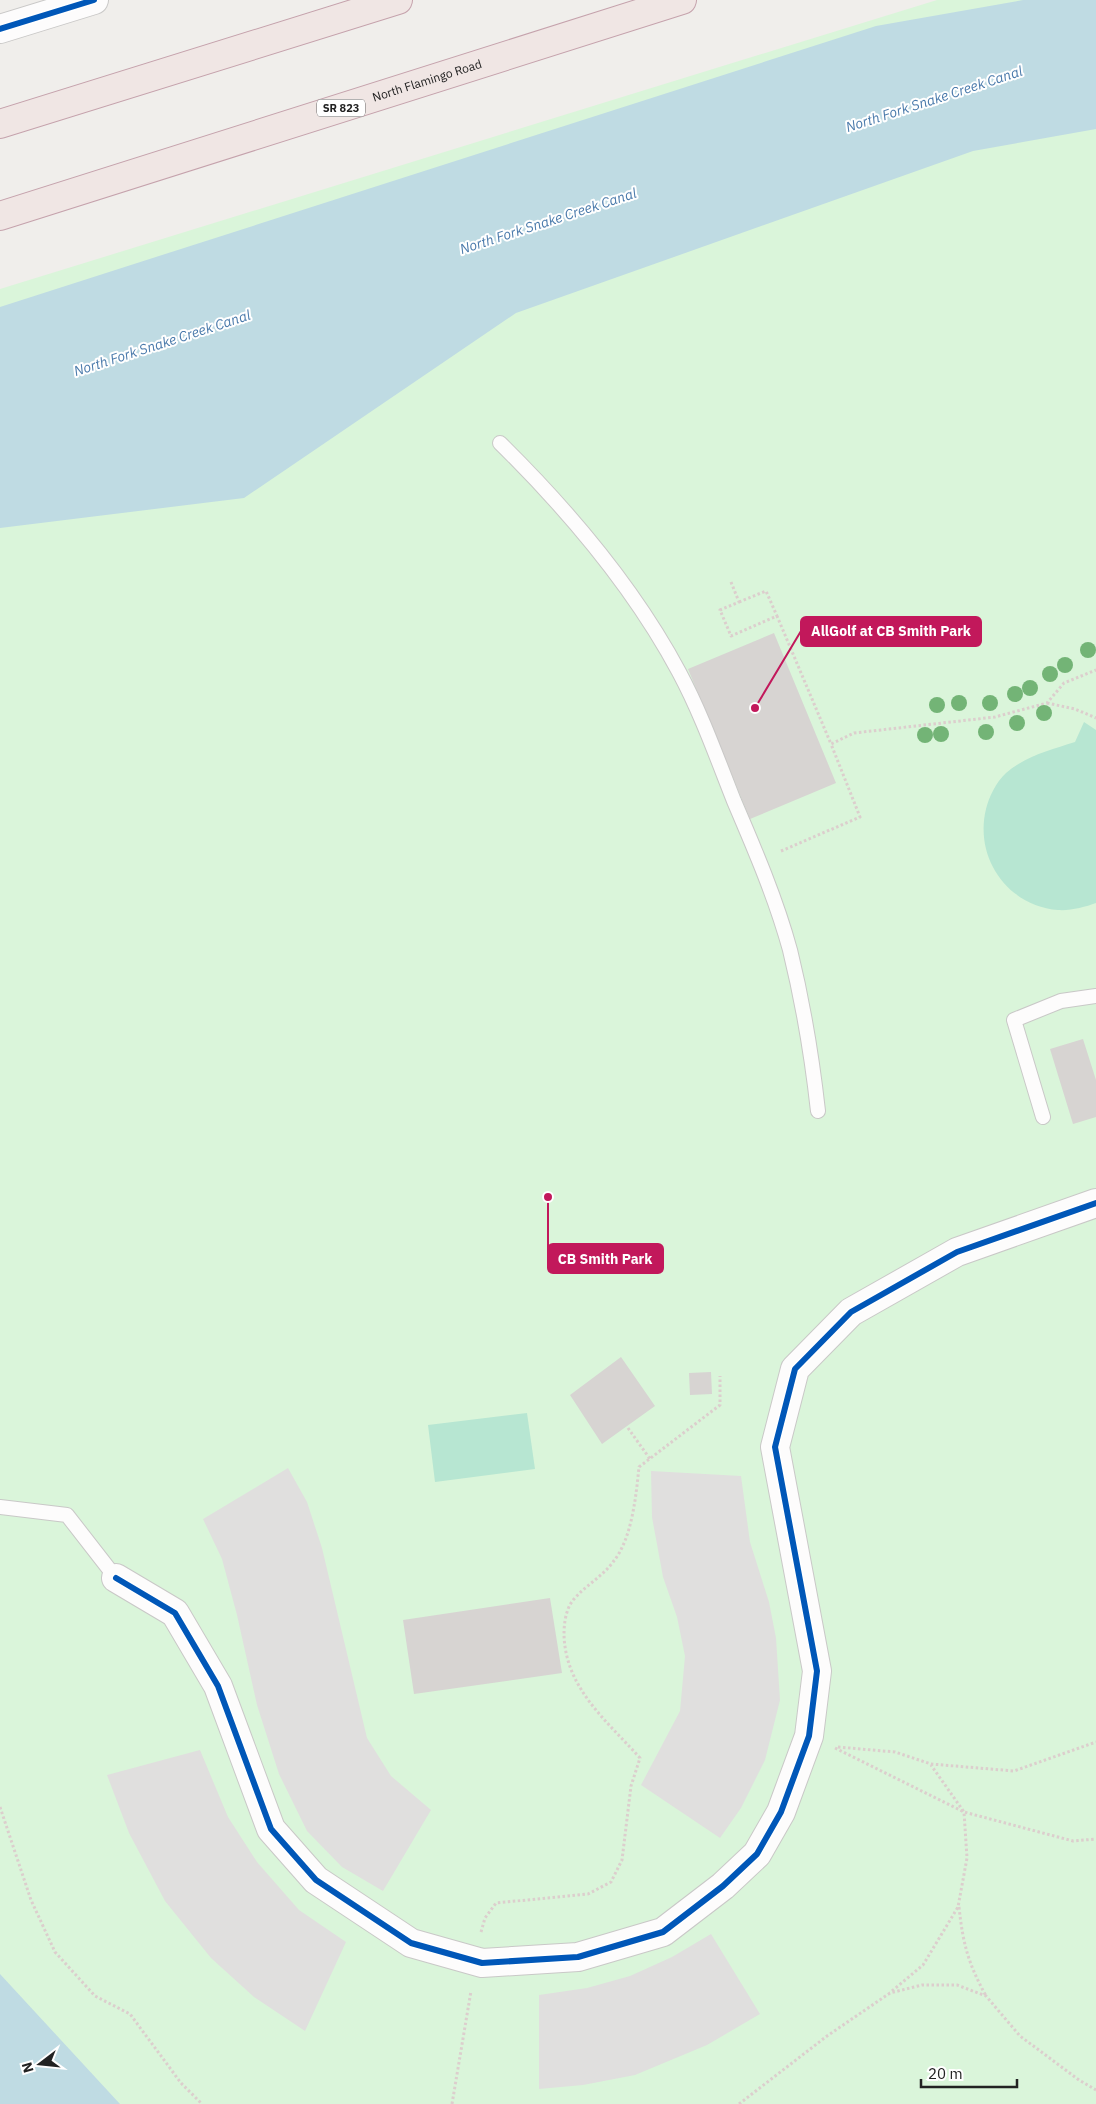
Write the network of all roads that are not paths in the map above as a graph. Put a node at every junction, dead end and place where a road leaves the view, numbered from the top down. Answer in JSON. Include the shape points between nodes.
{"nodes":[{"id":1,"x":94,"y":0,"type":"edge"},
{"id":2,"x":398,"y":0,"type":"edge"},
{"id":3,"x":682,"y":0,"type":"edge"},
{"id":4,"x":0,"y":29,"type":"edge"},
{"id":5,"x":0,"y":124,"type":"edge"},
{"id":6,"x":0,"y":216,"type":"edge"},
{"id":7,"x":500,"y":443,"type":"dead end"},
{"id":8,"x":1096,"y":996,"type":"edge"},
{"id":9,"x":818,"y":1110,"type":"dead end"},
{"id":10,"x":1043,"y":1117,"type":"dead end"},
{"id":11,"x":1096,"y":1203,"type":"edge"},
{"id":12,"x":0,"y":1506,"type":"edge"},
{"id":13,"x":116,"y":1578,"type":"joint"}],
"edges":[{"from":1,"to":4,"type":"street"},
{"from":2,"to":5,"type":"highway"},
{"from":3,"to":6,"type":"highway","name":"North Flamingo Road","number":"SR 823"},
{"from":7,"to":9,"type":"lane","via":[[542,484],[592,541],[662,644],[698,710],[759,860],[790,949],[813,1066]]},
{"from":8,"to":10,"type":"lane","via":[[1062,1001],[1014,1020]]},
{"from":11,"to":13,"type":"street","via":[[957,1252],[851,1312],[795,1369],[775,1447],[817,1671],[809,1736],[780,1812],[757,1854],[723,1886],[663,1932],[578,1957],[482,1963],[403,1938],[316,1880],[272,1828],[218,1686],[175,1613]]},
{"from":12,"to":13,"type":"lane","via":[[67,1515]]}]}
